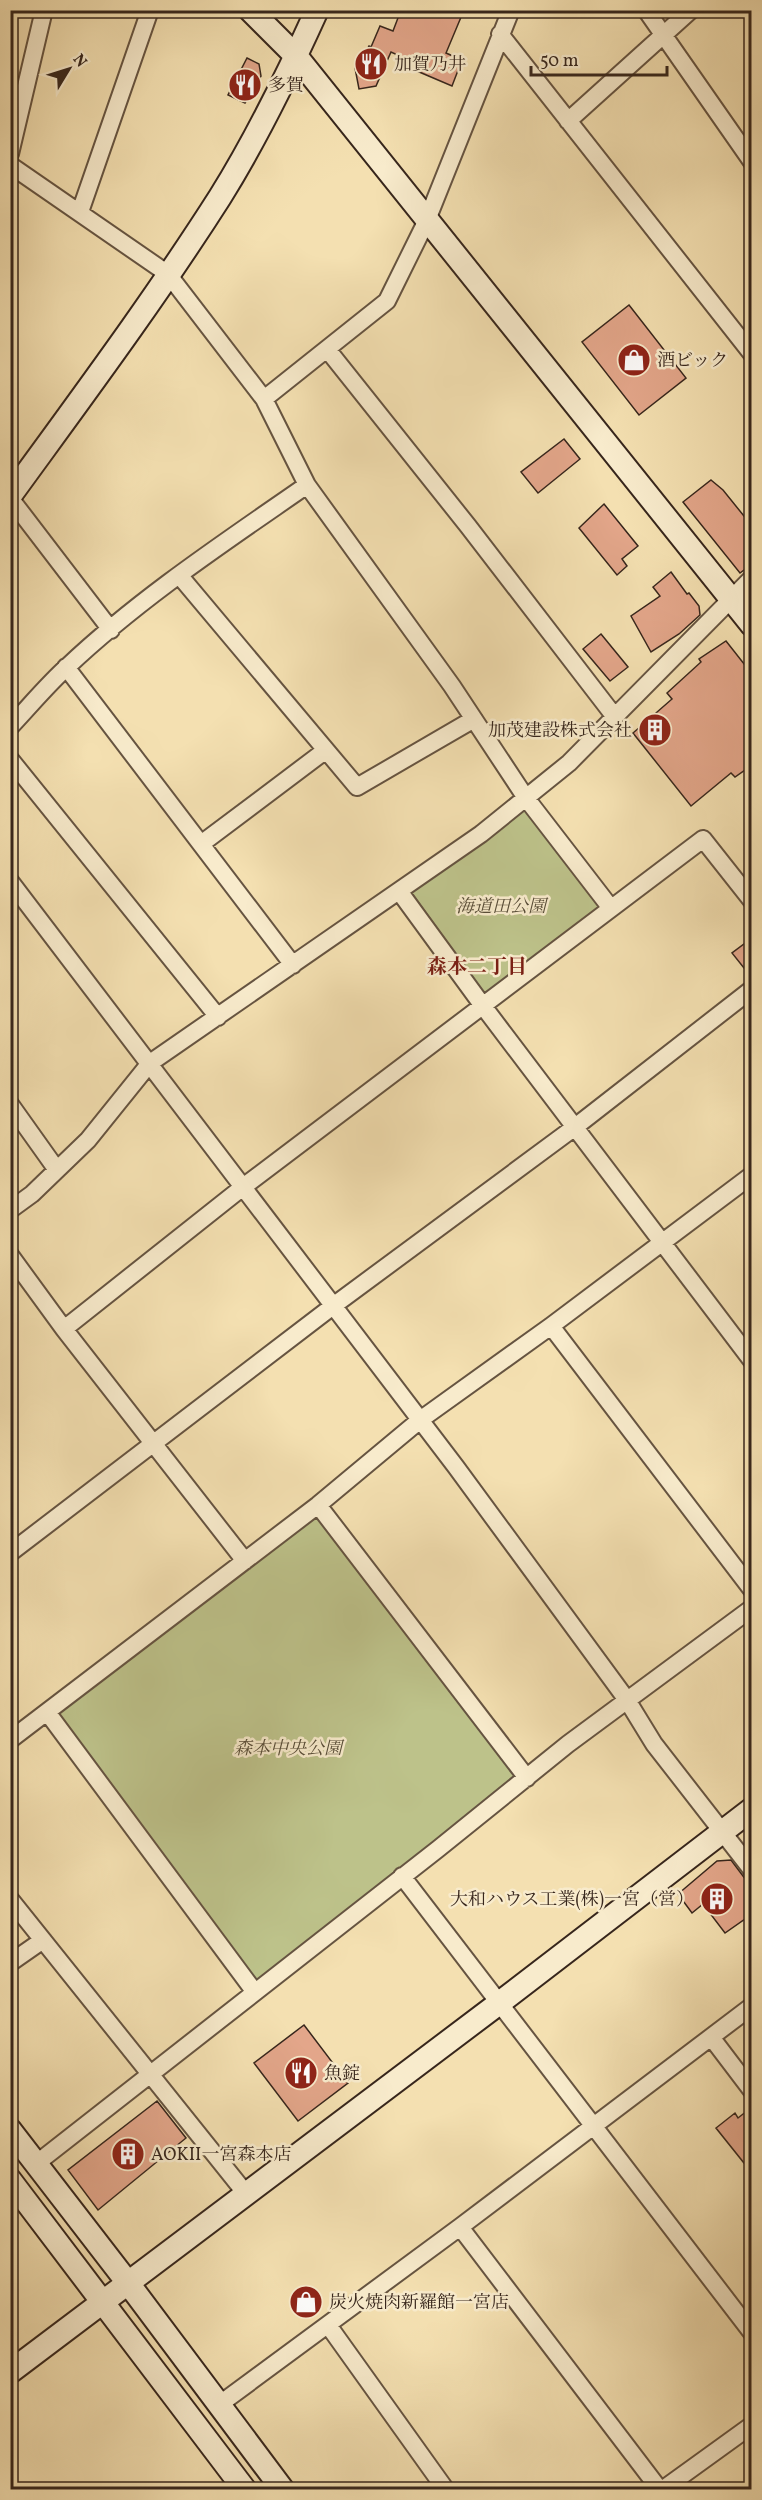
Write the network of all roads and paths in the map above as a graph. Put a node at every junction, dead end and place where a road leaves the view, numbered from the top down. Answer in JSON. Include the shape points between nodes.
{"nodes":[{"id":1,"x":44,"y":10,"type":"edge"},
{"id":2,"x":150,"y":10,"type":"edge"},
{"id":3,"x":250,"y":10,"type":"edge"},
{"id":4,"x":317,"y":10,"type":"edge"},
{"id":5,"x":511,"y":10,"type":"edge"},
{"id":6,"x":646,"y":10,"type":"edge"},
{"id":7,"x":690,"y":10,"type":"edge"},
{"id":8,"x":500,"y":34,"type":"junction"},
{"id":9,"x":662,"y":35,"type":"junction"},
{"id":10,"x":296,"y":56,"type":"junction"},
{"id":11,"x":568,"y":121,"type":"junction"},
{"id":12,"x":10,"y":154,"type":"edge"},
{"id":13,"x":752,"y":162,"type":"edge"},
{"id":14,"x":10,"y":165,"type":"edge"},
{"id":15,"x":80,"y":212,"type":"junction"},
{"id":16,"x":427,"y":220,"type":"junction"},
{"id":17,"x":168,"y":274,"type":"junction"},
{"id":18,"x":327,"y":349,"type":"junction"},
{"id":19,"x":750,"y":349,"type":"edge"},
{"id":20,"x":264,"y":399,"type":"junction"},
{"id":21,"x":307,"y":485,"type":"junction"},
{"id":22,"x":10,"y":497,"type":"edge"},
{"id":23,"x":179,"y":575,"type":"junction"},
{"id":24,"x":752,"y":578,"type":"edge"},
{"id":25,"x":730,"y":598,"type":"junction"},
{"id":26,"x":752,"y":625,"type":"edge"},
{"id":27,"x":111,"y":630,"type":"junction"},
{"id":28,"x":66,"y":667,"type":"junction"},
{"id":29,"x":615,"y":717,"type":"junction"},
{"id":30,"x":474,"y":719,"type":"junction"},
{"id":31,"x":10,"y":727,"type":"edge"},
{"id":32,"x":326,"y":750,"type":"junction"},
{"id":33,"x":10,"y":759,"type":"edge"},
{"id":34,"x":526,"y":798,"type":"junction"},
{"id":35,"x":201,"y":844,"type":"junction"},
{"id":36,"x":10,"y":881,"type":"edge"},
{"id":37,"x":399,"y":891,"type":"junction"},
{"id":38,"x":752,"y":901,"type":"edge"},
{"id":39,"x":610,"y":907,"type":"junction"},
{"id":40,"x":293,"y":965,"type":"junction"},
{"id":41,"x":752,"y":990,"type":"edge"},
{"id":42,"x":483,"y":1006,"type":"junction"},
{"id":43,"x":218,"y":1017,"type":"junction"},
{"id":44,"x":150,"y":1063,"type":"junction"},
{"id":45,"x":10,"y":1104,"type":"edge"},
{"id":46,"x":575,"y":1127,"type":"junction"},
{"id":47,"x":57,"y":1170,"type":"junction"},
{"id":48,"x":752,"y":1175,"type":"edge"},
{"id":49,"x":243,"y":1187,"type":"junction"},
{"id":50,"x":10,"y":1210,"type":"edge"},
{"id":51,"x":663,"y":1243,"type":"junction"},
{"id":52,"x":10,"y":1255,"type":"edge"},
{"id":53,"x":333,"y":1306,"type":"junction"},
{"id":54,"x":551,"y":1326,"type":"junction"},
{"id":55,"x":64,"y":1329,"type":"junction"},
{"id":56,"x":752,"y":1361,"type":"edge"},
{"id":57,"x":420,"y":1420,"type":"junction"},
{"id":58,"x":153,"y":1444,"type":"junction"},
{"id":59,"x":318,"y":1505,"type":"junction"},
{"id":60,"x":11,"y":1551,"type":"edge"},
{"id":61,"x":245,"y":1560,"type":"junction"},
{"id":62,"x":752,"y":1590,"type":"edge"},
{"id":63,"x":752,"y":1608,"type":"edge"},
{"id":64,"x":627,"y":1700,"type":"junction"},
{"id":65,"x":47,"y":1712,"type":"junction"},
{"id":66,"x":10,"y":1740,"type":"edge"},
{"id":67,"x":527,"y":1778,"type":"junction"},
{"id":68,"x":752,"y":1809,"type":"edge"},
{"id":69,"x":722,"y":1832,"type":"junction"},
{"id":70,"x":752,"y":1870,"type":"edge"},
{"id":71,"x":402,"y":1876,"type":"junction"},
{"id":72,"x":10,"y":1899,"type":"edge"},
{"id":73,"x":43,"y":1940,"type":"junction"},
{"id":74,"x":10,"y":1963,"type":"edge"},
{"id":75,"x":254,"y":1991,"type":"junction"},
{"id":76,"x":498,"y":2004,"type":"junction"},
{"id":77,"x":752,"y":2006,"type":"edge"},
{"id":78,"x":711,"y":2037,"type":"junction"},
{"id":79,"x":150,"y":2072,"type":"junction"},
{"id":80,"x":752,"y":2091,"type":"edge"},
{"id":81,"x":593,"y":2126,"type":"junction"},
{"id":82,"x":10,"y":2130,"type":"edge"},
{"id":83,"x":37,"y":2163,"type":"junction"},
{"id":84,"x":10,"y":2180,"type":"edge"},
{"id":85,"x":247,"y":2195,"type":"junction"},
{"id":86,"x":460,"y":2227,"type":"junction"},
{"id":87,"x":128,"y":2283,"type":"junction"},
{"id":88,"x":105,"y":2302,"type":"junction"},
{"id":89,"x":328,"y":2325,"type":"junction"},
{"id":90,"x":752,"y":2333,"type":"edge"},
{"id":91,"x":10,"y":2372,"type":"edge"},
{"id":92,"x":220,"y":2404,"type":"junction"},
{"id":93,"x":752,"y":2425,"type":"edge"},
{"id":94,"x":245,"y":2490,"type":"edge"},
{"id":95,"x":283,"y":2490,"type":"edge"},
{"id":96,"x":446,"y":2490,"type":"edge"},
{"id":97,"x":661,"y":2490,"type":"edge"}],
"edges":[{"from":1,"to":12,"type":"street"},
{"from":2,"to":15,"type":"street"},
{"from":3,"to":10,"type":"street"},
{"from":4,"to":10,"type":"street"},
{"from":5,"to":8,"type":"street"},
{"from":6,"to":9,"type":"street"},
{"from":7,"to":9,"type":"street"},
{"from":8,"to":11,"type":"street"},
{"from":8,"to":16,"type":"street"},
{"from":9,"to":11,"type":"street"},
{"from":9,"to":13,"type":"street"},
{"from":10,"to":16,"type":"street"},
{"from":10,"to":17,"type":"street","via":[[221,195]]},
{"from":11,"to":19,"type":"street"},
{"from":14,"to":15,"type":"street"},
{"from":15,"to":17,"type":"street"},
{"from":16,"to":18,"type":"street","via":[[387,301]]},
{"from":16,"to":25,"type":"street"},
{"from":17,"to":20,"type":"street"},
{"from":17,"to":22,"type":"street"},
{"from":18,"to":20,"type":"street"},
{"from":18,"to":29,"type":"street"},
{"from":20,"to":21,"type":"street"},
{"from":21,"to":23,"type":"street"},
{"from":21,"to":30,"type":"street"},
{"from":22,"to":27,"type":"street"},
{"from":23,"to":27,"type":"street"},
{"from":23,"to":32,"type":"street"},
{"from":24,"to":25,"type":"street"},
{"from":25,"to":26,"type":"street"},
{"from":25,"to":29,"type":"street"},
{"from":27,"to":28,"type":"street"},
{"from":28,"to":31,"type":"street"},
{"from":28,"to":35,"type":"street"},
{"from":29,"to":34,"type":"street","via":[[569,763]]},
{"from":30,"to":32,"type":"street","via":[[357,788]]},
{"from":30,"to":34,"type":"street"},
{"from":32,"to":35,"type":"street"},
{"from":33,"to":43,"type":"street"},
{"from":34,"to":37,"type":"street"},
{"from":34,"to":39,"type":"street"},
{"from":35,"to":40,"type":"street"},
{"from":36,"to":44,"type":"street"},
{"from":37,"to":40,"type":"street"},
{"from":37,"to":42,"type":"street"},
{"from":38,"to":39,"type":"street","via":[[703,839]]},
{"from":39,"to":42,"type":"street"},
{"from":40,"to":43,"type":"street"},
{"from":41,"to":46,"type":"street"},
{"from":42,"to":46,"type":"street"},
{"from":42,"to":49,"type":"street"},
{"from":43,"to":44,"type":"street"},
{"from":44,"to":47,"type":"street","via":[[88,1140]]},
{"from":44,"to":49,"type":"street"},
{"from":45,"to":47,"type":"street"},
{"from":46,"to":51,"type":"street"},
{"from":46,"to":53,"type":"street"},
{"from":47,"to":50,"type":"street"},
{"from":48,"to":51,"type":"street"},
{"from":49,"to":53,"type":"street"},
{"from":49,"to":55,"type":"street"},
{"from":51,"to":54,"type":"street"},
{"from":51,"to":56,"type":"street"},
{"from":52,"to":55,"type":"street"},
{"from":53,"to":57,"type":"street"},
{"from":53,"to":58,"type":"street"},
{"from":54,"to":57,"type":"street"},
{"from":54,"to":62,"type":"street"},
{"from":55,"to":58,"type":"street"},
{"from":57,"to":59,"type":"street"},
{"from":57,"to":64,"type":"street"},
{"from":58,"to":60,"type":"street"},
{"from":58,"to":61,"type":"street"},
{"from":59,"to":61,"type":"street"},
{"from":59,"to":67,"type":"street"},
{"from":61,"to":65,"type":"street"},
{"from":63,"to":64,"type":"street"},
{"from":64,"to":67,"type":"street"},
{"from":64,"to":69,"type":"street","via":[[654,1744]]},
{"from":65,"to":66,"type":"street"},
{"from":65,"to":75,"type":"street"},
{"from":67,"to":71,"type":"street"},
{"from":68,"to":69,"type":"street"},
{"from":69,"to":70,"type":"street"},
{"from":69,"to":76,"type":"street"},
{"from":71,"to":75,"type":"street"},
{"from":71,"to":76,"type":"street"},
{"from":72,"to":73,"type":"street"},
{"from":73,"to":74,"type":"street"},
{"from":73,"to":79,"type":"street"},
{"from":75,"to":79,"type":"street"},
{"from":76,"to":81,"type":"street"},
{"from":76,"to":85,"type":"street"},
{"from":77,"to":78,"type":"street"},
{"from":78,"to":80,"type":"street"},
{"from":78,"to":81,"type":"street"},
{"from":79,"to":83,"type":"street"},
{"from":79,"to":85,"type":"street"},
{"from":81,"to":86,"type":"street"},
{"from":81,"to":90,"type":"street"},
{"from":82,"to":83,"type":"street"},
{"from":83,"to":87,"type":"street"},
{"from":84,"to":88,"type":"street"},
{"from":85,"to":87,"type":"street"},
{"from":86,"to":89,"type":"street"},
{"from":86,"to":97,"type":"street"},
{"from":87,"to":88,"type":"street"},
{"from":87,"to":92,"type":"street"},
{"from":88,"to":91,"type":"street"},
{"from":88,"to":94,"type":"street"},
{"from":89,"to":92,"type":"street"},
{"from":89,"to":96,"type":"street"},
{"from":92,"to":95,"type":"street"},
{"from":93,"to":97,"type":"street"}]}
